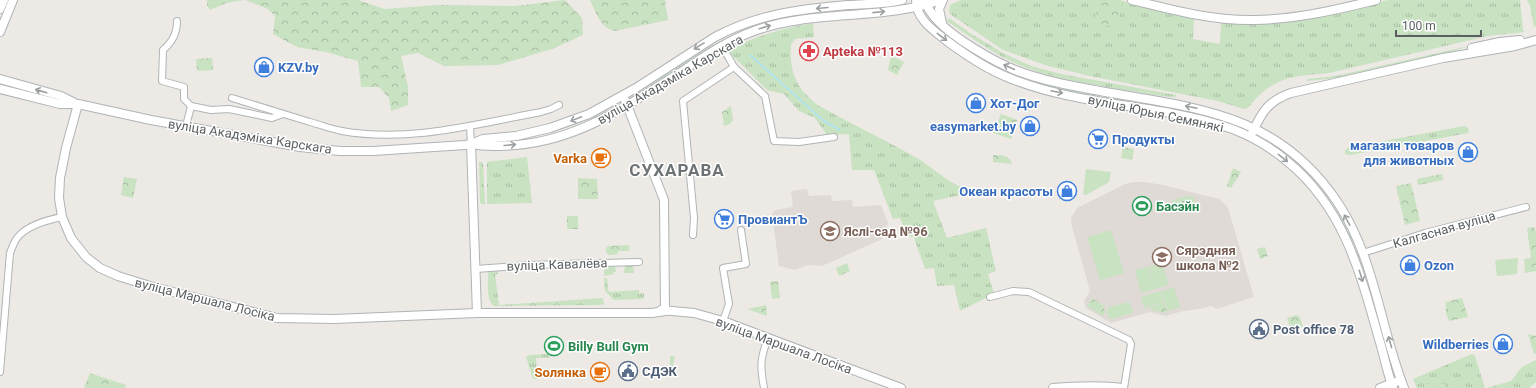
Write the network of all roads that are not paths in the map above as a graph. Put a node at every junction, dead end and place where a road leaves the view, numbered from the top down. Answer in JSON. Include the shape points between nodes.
{"nodes":[{"id":1,"x":4,"y":0,"type":"edge"},
{"id":2,"x":13,"y":0,"type":"edge"},
{"id":3,"x":902,"y":0,"type":"edge"},
{"id":4,"x":942,"y":0,"type":"edge"},
{"id":5,"x":1132,"y":0,"type":"edge"},
{"id":6,"x":1376,"y":0,"type":"edge"},
{"id":7,"x":924,"y":3,"type":"edge"},
{"id":8,"x":916,"y":4,"type":"edge"},
{"id":9,"x":0,"y":9,"type":"edge"},
{"id":10,"x":177,"y":21,"type":"dead end"},
{"id":11,"x":943,"y":26,"type":"junction"},
{"id":12,"x":0,"y":32,"type":"edge"},
{"id":13,"x":1536,"y":40,"type":"edge"},
{"id":14,"x":722,"y":46,"type":"junction"},
{"id":15,"x":734,"y":67,"type":"junction"},
{"id":16,"x":0,"y":79,"type":"edge"},
{"id":17,"x":0,"y":89,"type":"edge"},
{"id":18,"x":623,"y":95,"type":"junction"},
{"id":19,"x":232,"y":98,"type":"dead end"},
{"id":20,"x":78,"y":104,"type":"junction"},
{"id":21,"x":628,"y":104,"type":"junction"},
{"id":22,"x":559,"y":105,"type":"dead end"},
{"id":23,"x":191,"y":106,"type":"junction"},
{"id":24,"x":284,"y":114,"type":"junction"},
{"id":25,"x":186,"y":126,"type":"junction"},
{"id":26,"x":470,"y":127,"type":"junction"},
{"id":27,"x":1254,"y":128,"type":"junction"},
{"id":28,"x":1250,"y":137,"type":"junction"},
{"id":29,"x":834,"y":138,"type":"dead end"},
{"id":30,"x":471,"y":144,"type":"junction"},
{"id":31,"x":1526,"y":207,"type":"dead end"},
{"id":32,"x":62,"y":217,"type":"junction"},
{"id":33,"x":741,"y":230,"type":"dead end"},
{"id":34,"x":694,"y":235,"type":"dead end"},
{"id":35,"x":1363,"y":253,"type":"junction"},
{"id":36,"x":639,"y":262,"type":"dead end"},
{"id":37,"x":476,"y":269,"type":"junction"},
{"id":38,"x":990,"y":297,"type":"dead end"},
{"id":39,"x":665,"y":311,"type":"junction"},
{"id":40,"x":477,"y":313,"type":"junction"},
{"id":41,"x":723,"y":321,"type":"junction"},
{"id":42,"x":768,"y":338,"type":"junction"},
{"id":43,"x":0,"y":372,"type":"edge"},
{"id":44,"x":1401,"y":380,"type":"junction"},
{"id":45,"x":1392,"y":386,"type":"edge"},
{"id":46,"x":764,"y":388,"type":"edge"},
{"id":47,"x":901,"y":388,"type":"edge"},
{"id":48,"x":1053,"y":388,"type":"edge"},
{"id":49,"x":1124,"y":388,"type":"edge"},
{"id":50,"x":1380,"y":388,"type":"edge"},
{"id":51,"x":1404,"y":388,"type":"edge"}],
"edges":[{"from":1,"to":9,"type":"main road"},
{"from":2,"to":12,"type":"main road"},
{"from":3,"to":18,"type":"main road","name":"вуліца Акадэміка Карскага","one_way":true,"via":[[802,9],[759,19],[715,37]]},
{"from":4,"to":7,"type":"main road","name":"вуліца Акадэміка Карскага"},
{"from":4,"to":11,"type":"main road","via":[[939,15]]},
{"from":5,"to":6,"type":"main road","via":[[1185,13],[1254,20],[1305,16]]},
{"from":7,"to":8,"type":"main road","name":"вуліца Акадэміка Карскага"},
{"from":7,"to":11,"type":"main road","name":"вуліца Юрыя Семянякі"},
{"from":14,"to":8,"type":"main road","name":"вуліца Акадэміка Карскага","one_way":true,"via":[[748,33],[783,22]]},
{"from":8,"to":28,"type":"main road","name":"вуліца Юрыя Семянякі","one_way":true,"via":[[924,22],[937,33],[976,61],[1010,78],[1051,91],[1207,121]]},
{"from":10,"to":23,"type":"street","via":[[172,42],[163,50],[162,81],[184,87],[184,99]]},
{"from":27,"to":11,"type":"main road","name":"вуліца Юрыя Семянякі","one_way":true,"via":[[1198,109],[1074,86],[1026,74],[981,53]]},
{"from":13,"to":27,"type":"main road","via":[[1487,44],[1443,58],[1291,93],[1269,104]]},
{"from":14,"to":15,"type":"street"},
{"from":14,"to":21,"type":"main road","name":"вуліца Акадэміка Карскага"},
{"from":15,"to":29,"type":"street","via":[[764,94],[774,141],[799,142]]},
{"from":15,"to":34,"type":"street","via":[[683,101]]},
{"from":20,"to":16,"type":"main road","one_way":true,"via":[[61,96]]},
{"from":17,"to":20,"type":"main road","via":[[60,104]]},
{"from":18,"to":21,"type":"main road"},
{"from":18,"to":30,"type":"main road","name":"вуліца Акадэміка Карскага","one_way":true,"via":[[589,114],[560,125],[516,136],[483,139]]},
{"from":19,"to":24,"type":"street"},
{"from":20,"to":25,"type":"main road","name":"вуліца Акадэміка Карскага"},
{"from":20,"to":32,"type":"main road","name":"вуліца Маршала Лосіка","via":[[60,178],[59,198]]},
{"from":30,"to":21,"type":"main road","name":"вуліца Акадэміка Карскага","one_way":true,"via":[[525,144],[556,138],[578,131]]},
{"from":21,"to":39,"type":"main road","via":[[664,200]]},
{"from":22,"to":26,"type":"street","via":[[541,112]]},
{"from":23,"to":24,"type":"street","via":[[211,110],[229,109],[272,118]]},
{"from":23,"to":25,"type":"street"},
{"from":24,"to":26,"type":"street","via":[[342,131],[378,134]]},
{"from":25,"to":30,"type":"main road","name":"вуліца Акадэміка Карскага","via":[[275,143],[340,151],[404,150]]},
{"from":26,"to":30,"type":"street"},
{"from":27,"to":28,"type":"main road"},
{"from":35,"to":27,"type":"main road","name":"вуліца Юрыя Семянякі","one_way":true,"via":[[1345,216],[1323,183],[1289,151]]},
{"from":28,"to":45,"type":"main road","name":"вуліца Юрыя Семянякі","one_way":true,"via":[[1278,153],[1296,168],[1318,192],[1334,215],[1357,264]]},
{"from":30,"to":37,"type":"main road"},
{"from":31,"to":35,"type":"street","name":"Калгасная вуліца","via":[[1425,233]]},
{"from":32,"to":40,"type":"main road","name":"вуліца Маршала Лосіка","via":[[77,246],[92,262],[109,273],[261,315],[309,319]]},
{"from":32,"to":43,"type":"street","via":[[28,229],[17,238],[10,253]]},
{"from":33,"to":41,"type":"street","via":[[746,264],[723,268],[729,304]]},
{"from":44,"to":35,"type":"main road","name":"вуліца Юрыя Семянякі","one_way":true},
{"from":36,"to":37,"type":"street","name":"вуліца Кавалёва"},
{"from":37,"to":40,"type":"main road"},
{"from":38,"to":49,"type":"street","via":[[1013,291],[1029,292],[1129,340],[1131,344]]},
{"from":39,"to":40,"type":"main road","name":"вуліца Маршала Лосіка","via":[[652,309]]},
{"from":39,"to":41,"type":"main road","name":"вуліца Маршала Лосіка","via":[[694,313]]},
{"from":41,"to":42,"type":"main road","name":"вуліца Маршала Лосіка"},
{"from":42,"to":46,"type":"street","via":[[761,356]]},
{"from":42,"to":47,"type":"main road","name":"вуліца Маршала Лосіка"},
{"from":44,"to":45,"type":"main road"},
{"from":44,"to":51,"type":"main road","name":"вуліца Юрыя Семянякі"},
{"from":45,"to":50,"type":"main road"},
{"from":48,"to":49,"type":"main road"}]}
